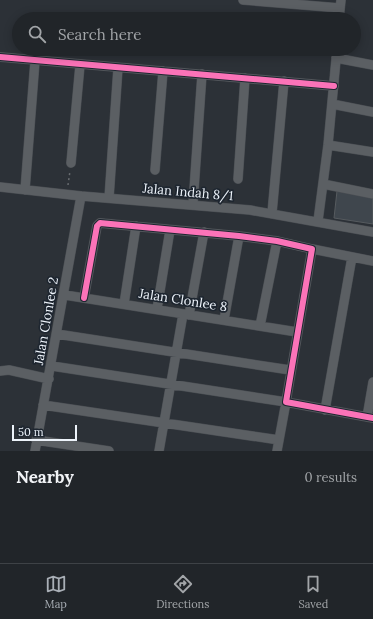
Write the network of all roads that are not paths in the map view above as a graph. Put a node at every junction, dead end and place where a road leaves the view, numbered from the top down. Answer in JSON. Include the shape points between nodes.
{"nodes":[{"id":1,"x":243,"y":0,"type":"edge"},
{"id":2,"x":340,"y":4,"type":"edge"},
{"id":3,"x":336,"y":56,"type":"edge"},
{"id":4,"x":345,"y":56,"type":"edge"},
{"id":5,"x":0,"y":57,"type":"edge"},
{"id":6,"x":35,"y":61,"type":"junction"},
{"id":7,"x":80,"y":65,"type":"junction"},
{"id":8,"x":373,"y":65,"type":"edge"},
{"id":9,"x":118,"y":68,"type":"junction"},
{"id":10,"x":163,"y":71,"type":"junction"},
{"id":11,"x":202,"y":74,"type":"junction"},
{"id":12,"x":246,"y":78,"type":"junction"},
{"id":13,"x":284,"y":81,"type":"junction"},
{"id":14,"x":334,"y":86,"type":"junction"},
{"id":15,"x":332,"y":104,"type":"junction"},
{"id":16,"x":373,"y":112,"type":"edge"},
{"id":17,"x":328,"y":145,"type":"junction"},
{"id":18,"x":373,"y":152,"type":"edge"},
{"id":19,"x":71,"y":163,"type":"road end"},
{"id":20,"x":155,"y":170,"type":"dead end"},
{"id":21,"x":238,"y":179,"type":"dead end"},
{"id":22,"x":323,"y":184,"type":"junction"},
{"id":23,"x":0,"y":187,"type":"edge"},
{"id":24,"x":25,"y":190,"type":"junction"},
{"id":25,"x":373,"y":194,"type":"edge"},
{"id":26,"x":81,"y":196,"type":"junction"},
{"id":27,"x":109,"y":198,"type":"junction"},
{"id":28,"x":193,"y":204,"type":"junction"},
{"id":29,"x":272,"y":213,"type":"junction"},
{"id":30,"x":318,"y":221,"type":"junction"},
{"id":31,"x":136,"y":226,"type":"junction"},
{"id":32,"x":170,"y":230,"type":"junction"},
{"id":33,"x":204,"y":232,"type":"junction"},
{"id":34,"x":373,"y":232,"type":"edge"},
{"id":35,"x":239,"y":236,"type":"junction"},
{"id":36,"x":277,"y":241,"type":"junction"},
{"id":37,"x":312,"y":249,"type":"junction"},
{"id":38,"x":352,"y":257,"type":"junction"},
{"id":39,"x":373,"y":261,"type":"edge"},
{"id":40,"x":64,"y":294,"type":"junction"},
{"id":41,"x":84,"y":298,"type":"junction"},
{"id":42,"x":124,"y":304,"type":"junction"},
{"id":43,"x":157,"y":309,"type":"junction"},
{"id":44,"x":186,"y":314,"type":"junction"},
{"id":45,"x":224,"y":320,"type":"junction"},
{"id":46,"x":260,"y":326,"type":"junction"},
{"id":47,"x":297,"y":332,"type":"junction"},
{"id":48,"x":57,"y":334,"type":"junction"},
{"id":49,"x":176,"y":354,"type":"junction"},
{"id":50,"x":52,"y":366,"type":"junction"},
{"id":51,"x":290,"y":370,"type":"junction"},
{"id":52,"x":0,"y":371,"type":"edge"},
{"id":53,"x":49,"y":379,"type":"junction"},
{"id":54,"x":373,"y":382,"type":"edge"},
{"id":55,"x":171,"y":385,"type":"junction"},
{"id":56,"x":286,"y":402,"type":"junction"},
{"id":57,"x":43,"y":405,"type":"junction"},
{"id":58,"x":325,"y":410,"type":"junction"},
{"id":59,"x":370,"y":417,"type":"edge"},
{"id":60,"x":163,"y":424,"type":"junction"},
{"id":61,"x":36,"y":440,"type":"junction"},
{"id":62,"x":279,"y":440,"type":"junction"},
{"id":63,"x":78,"y":449,"type":"edge"},
{"id":64,"x":35,"y":451,"type":"edge"},
{"id":65,"x":109,"y":451,"type":"edge"},
{"id":66,"x":159,"y":451,"type":"edge"},
{"id":67,"x":277,"y":451,"type":"edge"}],
"edges":[{"from":1,"to":2,"type":"street"},
{"from":3,"to":14,"type":"street"},
{"from":4,"to":8,"type":"street"},
{"from":5,"to":6,"type":"street"},
{"from":6,"to":7,"type":"street"},
{"from":6,"to":24,"type":"street"},
{"from":7,"to":9,"type":"street"},
{"from":7,"to":19,"type":"street"},
{"from":9,"to":10,"type":"street"},
{"from":9,"to":27,"type":"street"},
{"from":10,"to":11,"type":"street"},
{"from":10,"to":20,"type":"street"},
{"from":11,"to":12,"type":"street"},
{"from":11,"to":28,"type":"street"},
{"from":12,"to":13,"type":"street"},
{"from":12,"to":21,"type":"street"},
{"from":13,"to":14,"type":"street"},
{"from":13,"to":29,"type":"street"},
{"from":14,"to":15,"type":"street"},
{"from":15,"to":16,"type":"street"},
{"from":15,"to":17,"type":"street"},
{"from":17,"to":18,"type":"street"},
{"from":17,"to":22,"type":"street"},
{"from":22,"to":25,"type":"street"},
{"from":22,"to":30,"type":"street"},
{"from":23,"to":24,"type":"street","name":"Jalan Indah 8/1"},
{"from":24,"to":26,"type":"street","name":"Jalan Indah 8/1"},
{"from":26,"to":27,"type":"street","name":"Jalan Indah 8/1"},
{"from":26,"to":40,"type":"street","name":"Jalan Clonlee 2"},
{"from":27,"to":28,"type":"street","name":"Jalan Indah 8/1"},
{"from":28,"to":29,"type":"street","name":"Jalan Indah 8/1"},
{"from":29,"to":30,"type":"street","name":"Jalan Indah 8/1"},
{"from":30,"to":34,"type":"street","name":"Jalan Indah 8/1"},
{"from":31,"to":32,"type":"street"},
{"from":31,"to":41,"type":"street","via":[[100,223],[97,226]]},
{"from":31,"to":42,"type":"street"},
{"from":32,"to":33,"type":"street"},
{"from":32,"to":43,"type":"street"},
{"from":33,"to":35,"type":"street"},
{"from":33,"to":44,"type":"street"},
{"from":35,"to":36,"type":"street"},
{"from":35,"to":45,"type":"street"},
{"from":36,"to":37,"type":"street"},
{"from":36,"to":46,"type":"street"},
{"from":37,"to":38,"type":"street"},
{"from":37,"to":47,"type":"street"},
{"from":38,"to":39,"type":"street"},
{"from":38,"to":58,"type":"street"},
{"from":40,"to":41,"type":"street","name":"Jalan Clonlee 8"},
{"from":40,"to":48,"type":"street","name":"Jalan Clonlee 2"},
{"from":41,"to":42,"type":"street","name":"Jalan Clonlee 8"},
{"from":42,"to":43,"type":"street","name":"Jalan Clonlee 8"},
{"from":43,"to":44,"type":"street","name":"Jalan Clonlee 8"},
{"from":44,"to":45,"type":"street","name":"Jalan Clonlee 8"},
{"from":44,"to":49,"type":"street"},
{"from":45,"to":46,"type":"street","name":"Jalan Clonlee 8"},
{"from":46,"to":47,"type":"street","name":"Jalan Clonlee 8"},
{"from":47,"to":51,"type":"street"},
{"from":48,"to":49,"type":"street"},
{"from":48,"to":50,"type":"street","name":"Jalan Clonlee 2"},
{"from":49,"to":51,"type":"street"},
{"from":49,"to":55,"type":"street"},
{"from":50,"to":53,"type":"street","name":"Jalan Clonlee 2"},
{"from":50,"to":55,"type":"street"},
{"from":51,"to":56,"type":"street"},
{"from":52,"to":53,"type":"street","via":[[9,370]]},
{"from":53,"to":57,"type":"street","name":"Jalan Clonlee 2"},
{"from":54,"to":59,"type":"street"},
{"from":55,"to":56,"type":"street"},
{"from":55,"to":60,"type":"street"},
{"from":56,"to":58,"type":"street"},
{"from":56,"to":62,"type":"street"},
{"from":57,"to":60,"type":"street"},
{"from":57,"to":61,"type":"street","name":"Jalan Clonlee 2"},
{"from":58,"to":59,"type":"street"},
{"from":60,"to":62,"type":"street"},
{"from":60,"to":66,"type":"street"},
{"from":61,"to":63,"type":"street"},
{"from":61,"to":64,"type":"street","name":"Jalan Clonlee 2"},
{"from":62,"to":67,"type":"street"},
{"from":63,"to":65,"type":"street"}]}
